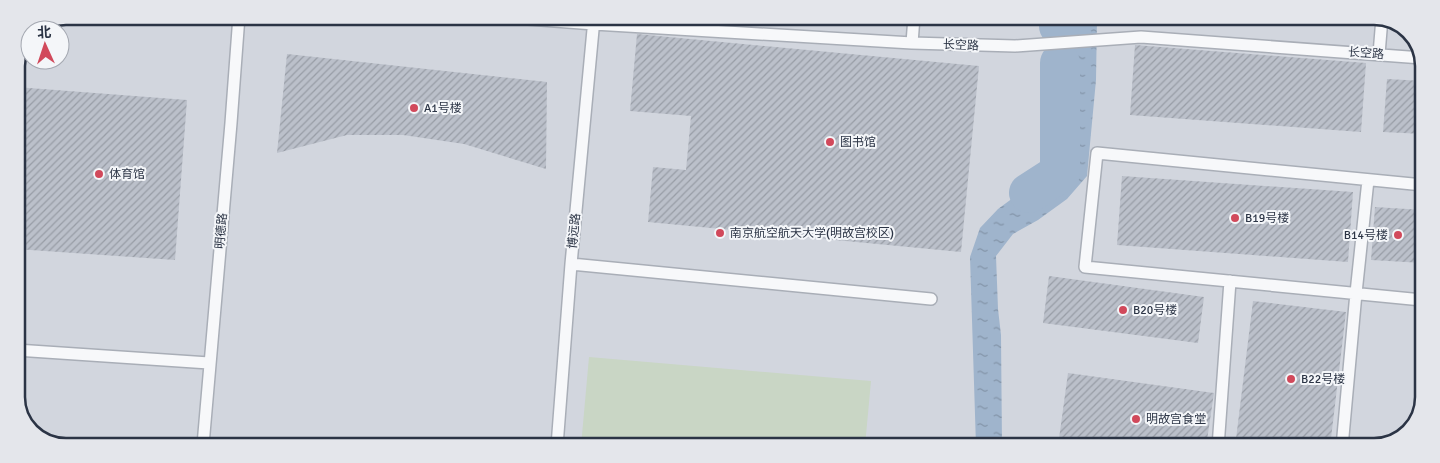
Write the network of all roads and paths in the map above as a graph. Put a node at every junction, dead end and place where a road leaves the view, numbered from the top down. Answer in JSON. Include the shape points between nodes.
{"nodes":[{"id":1,"x":238,"y":25,"type":"edge"},
{"id":2,"x":594,"y":25,"type":"edge"},
{"id":3,"x":652,"y":25,"type":"edge"},
{"id":4,"x":913,"y":25,"type":"edge"},
{"id":5,"x":1381,"y":26,"type":"edge"},
{"id":6,"x":912,"y":43,"type":"junction"},
{"id":7,"x":1379,"y":54,"type":"junction"},
{"id":8,"x":1414,"y":57,"type":"edge"},
{"id":9,"x":1368,"y":180,"type":"junction"},
{"id":10,"x":1415,"y":184,"type":"edge"},
{"id":11,"x":571,"y":264,"type":"junction"},
{"id":12,"x":1230,"y":281,"type":"junction"},
{"id":13,"x":1356,"y":293,"type":"junction"},
{"id":14,"x":931,"y":299,"type":"dead end"},
{"id":15,"x":1415,"y":299,"type":"edge"},
{"id":16,"x":25,"y":351,"type":"edge"},
{"id":17,"x":210,"y":363,"type":"junction"},
{"id":18,"x":204,"y":438,"type":"edge"},
{"id":19,"x":558,"y":438,"type":"edge"},
{"id":20,"x":1219,"y":438,"type":"edge"},
{"id":21,"x":1343,"y":438,"type":"edge"}],
"edges":[{"from":1,"to":17,"type":"lane","name":"明德路"},
{"from":2,"to":11,"type":"lane","name":"博远路"},
{"from":3,"to":6,"type":"lane","name":"长空路"},
{"from":4,"to":6,"type":"lane"},
{"from":5,"to":7,"type":"lane"},
{"from":6,"to":7,"type":"lane","name":"长空路","via":[[1015,46],[1141,37]]},
{"from":7,"to":8,"type":"lane","name":"长空路"},
{"from":9,"to":10,"type":"lane"},
{"from":9,"to":12,"type":"lane","via":[[1097,153],[1085,267]]},
{"from":9,"to":13,"type":"lane"},
{"from":11,"to":14,"type":"lane"},
{"from":11,"to":19,"type":"lane","name":"博远路"},
{"from":12,"to":13,"type":"lane"},
{"from":12,"to":20,"type":"lane"},
{"from":13,"to":15,"type":"lane"},
{"from":13,"to":21,"type":"lane"},
{"from":16,"to":17,"type":"lane"},
{"from":17,"to":18,"type":"lane","name":"明德路"}]}
